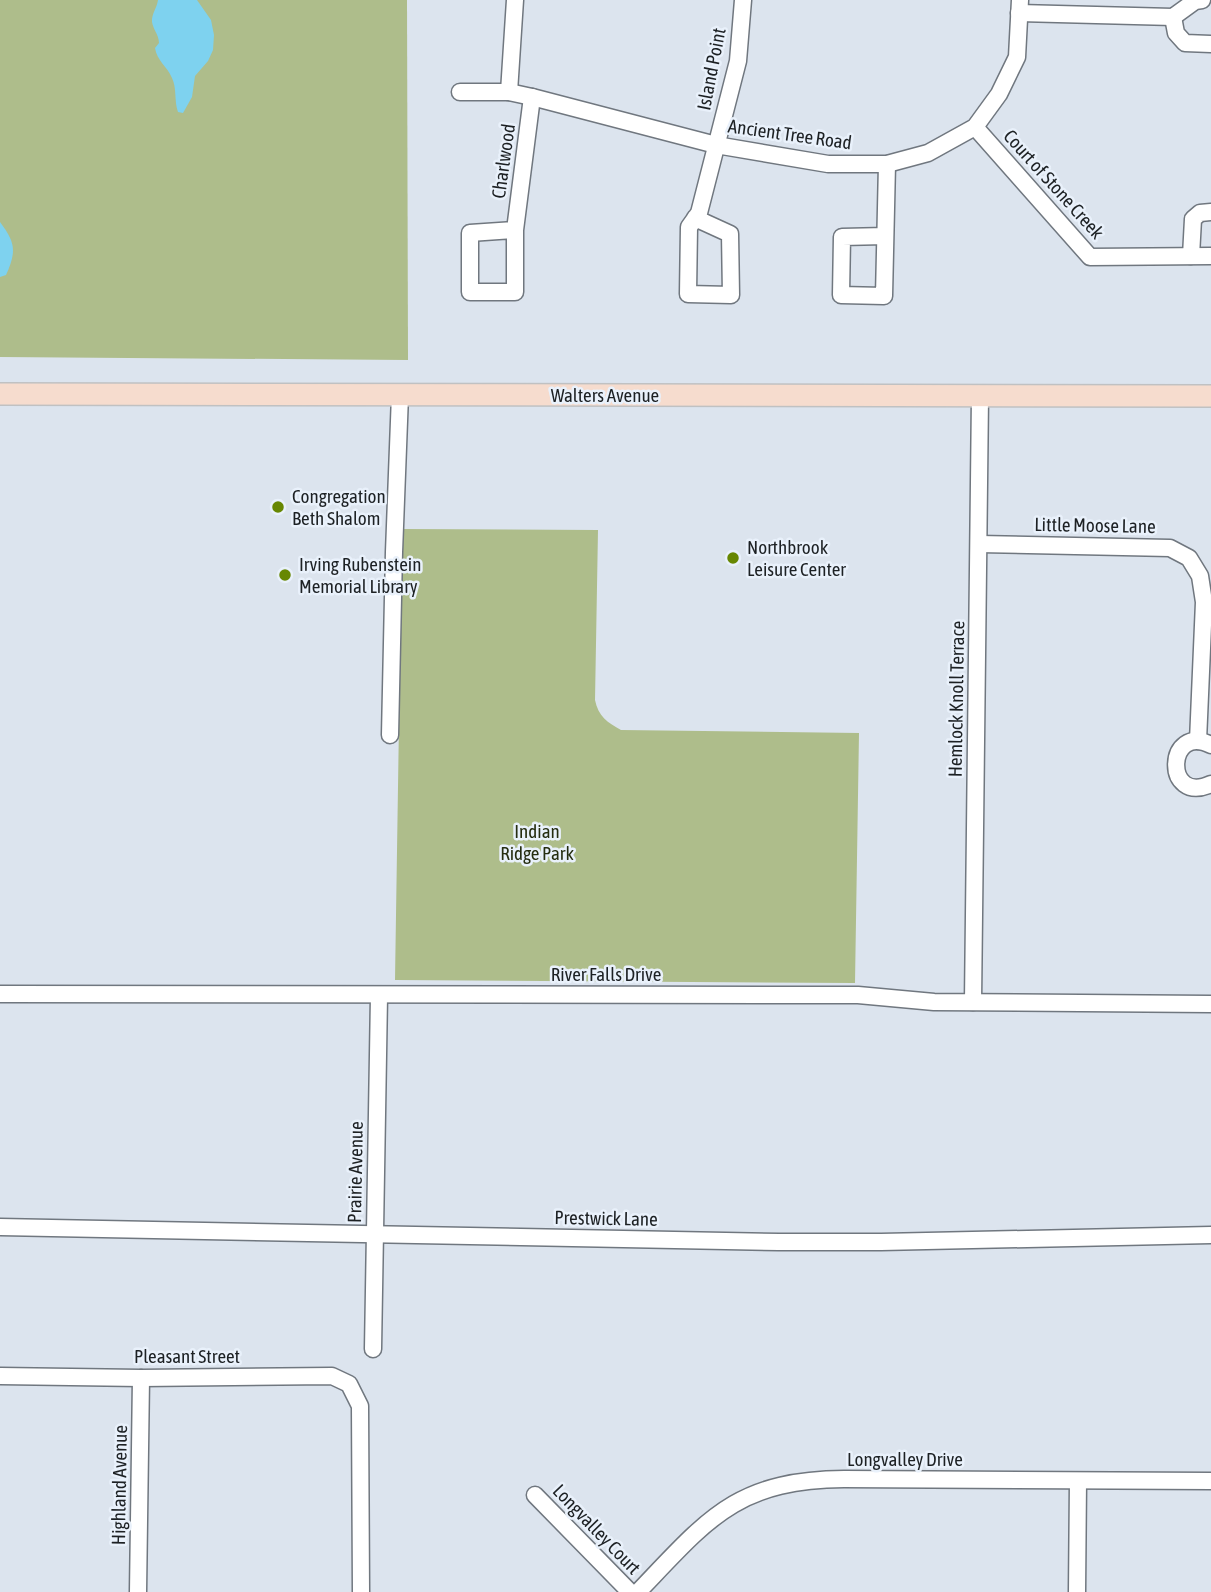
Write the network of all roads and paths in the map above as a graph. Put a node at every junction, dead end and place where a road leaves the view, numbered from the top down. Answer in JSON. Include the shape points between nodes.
{"nodes":[{"id":1,"x":515,"y":0,"type":"edge"},
{"id":2,"x":743,"y":0,"type":"edge"},
{"id":3,"x":1202,"y":0,"type":"edge"},
{"id":4,"x":1020,"y":6,"type":"edge"},
{"id":5,"x":1172,"y":17,"type":"junction"},
{"id":6,"x":1211,"y":44,"type":"edge"},
{"id":7,"x":460,"y":92,"type":"dead end"},
{"id":8,"x":509,"y":92,"type":"junction"},
{"id":9,"x":532,"y":97,"type":"junction"},
{"id":10,"x":975,"y":127,"type":"junction"},
{"id":11,"x":716,"y":145,"type":"junction"},
{"id":12,"x":887,"y":164,"type":"junction"},
{"id":13,"x":1211,"y":212,"type":"edge"},
{"id":14,"x":695,"y":218,"type":"junction"},
{"id":15,"x":515,"y":230,"type":"junction"},
{"id":16,"x":886,"y":236,"type":"junction"},
{"id":17,"x":1191,"y":256,"type":"junction"},
{"id":18,"x":1211,"y":256,"type":"edge"},
{"id":19,"x":0,"y":394,"type":"edge"},
{"id":20,"x":400,"y":395,"type":"junction"},
{"id":21,"x":980,"y":396,"type":"junction"},
{"id":22,"x":1211,"y":396,"type":"edge"},
{"id":23,"x":979,"y":544,"type":"junction"},
{"id":24,"x":390,"y":735,"type":"dead end"},
{"id":25,"x":1205,"y":743,"type":"edge"},
{"id":26,"x":1211,"y":784,"type":"edge"},
{"id":27,"x":0,"y":994,"type":"edge"},
{"id":28,"x":379,"y":996,"type":"junction"},
{"id":29,"x":973,"y":1002,"type":"junction"},
{"id":30,"x":1211,"y":1004,"type":"edge"},
{"id":31,"x":0,"y":1227,"type":"edge"},
{"id":32,"x":375,"y":1235,"type":"junction"},
{"id":33,"x":1211,"y":1236,"type":"edge"},
{"id":34,"x":373,"y":1349,"type":"dead end"},
{"id":35,"x":0,"y":1376,"type":"edge"},
{"id":36,"x":141,"y":1378,"type":"junction"},
{"id":37,"x":1078,"y":1481,"type":"junction"},
{"id":38,"x":1211,"y":1481,"type":"edge"},
{"id":39,"x":534,"y":1495,"type":"dead end"},
{"id":40,"x":138,"y":1592,"type":"edge"},
{"id":41,"x":361,"y":1592,"type":"edge"},
{"id":42,"x":630,"y":1592,"type":"edge"},
{"id":43,"x":638,"y":1592,"type":"edge"},
{"id":44,"x":1077,"y":1592,"type":"edge"}],
"edges":[{"from":1,"to":8,"type":"street"},
{"from":2,"to":11,"type":"street","name":"Island Point","via":[[738,61]]},
{"from":3,"to":5,"type":"street"},
{"from":4,"to":5,"type":"street"},
{"from":4,"to":10,"type":"street","name":"Ancient Tree Road","via":[[1017,57],[999,94]]},
{"from":5,"to":6,"type":"street","via":[[1176,33],[1185,43]]},
{"from":7,"to":8,"type":"street","name":"Ancient Tree Road"},
{"from":8,"to":9,"type":"street","name":"Ancient Tree Road"},
{"from":9,"to":11,"type":"street","name":"Ancient Tree Road"},
{"from":9,"to":15,"type":"street","name":"Charlwood"},
{"from":10,"to":12,"type":"street","name":"Ancient Tree Road","via":[[928,153]]},
{"from":10,"to":17,"type":"street","name":"Court of Stone Creek","via":[[1090,257]]},
{"from":11,"to":12,"type":"street","name":"Ancient Tree Road","via":[[828,164]]},
{"from":11,"to":14,"type":"street","name":"Island Point"},
{"from":12,"to":16,"type":"street"},
{"from":13,"to":17,"type":"street","via":[[1193,219]]},
{"from":14,"to":14,"type":"street","name":"Island Point","via":[[689,227],[688,294],[731,295],[730,234]]},
{"from":15,"to":15,"type":"street","name":"Charlwood","via":[[515,292],[470,292],[470,233]]},
{"from":16,"to":16,"type":"street","via":[[884,296],[841,295],[842,237]]},
{"from":17,"to":18,"type":"street","name":"Court of Stone Creek"},
{"from":19,"to":20,"type":"main road","name":"Walters Avenue"},
{"from":20,"to":21,"type":"main road","name":"Walters Avenue"},
{"from":20,"to":24,"type":"street"},
{"from":21,"to":22,"type":"main road","name":"Walters Avenue"},
{"from":21,"to":23,"type":"street","name":"Hemlock Knoll Terrace"},
{"from":23,"to":25,"type":"street","name":"Little Moose Lane","via":[[1170,548],[1189,558],[1200,576],[1204,602]]},
{"from":23,"to":29,"type":"street","name":"Hemlock Knoll Terrace"},
{"from":25,"to":26,"type":"street","name":"Little Moose Lane","via":[[1189,743],[1180,750],[1176,772],[1191,787]]},
{"from":27,"to":28,"type":"street","name":"River Falls Drive"},
{"from":28,"to":29,"type":"street","name":"River Falls Drive","via":[[858,995]]},
{"from":28,"to":32,"type":"street","name":"Prairie Avenue"},
{"from":29,"to":30,"type":"street","name":"River Falls Drive"},
{"from":31,"to":32,"type":"street","name":"Prestwick Lane"},
{"from":32,"to":33,"type":"street","name":"Prestwick Lane","via":[[855,1242]]},
{"from":32,"to":34,"type":"street","name":"Prairie Avenue"},
{"from":35,"to":36,"type":"street","name":"Pleasant Street"},
{"from":36,"to":40,"type":"street","name":"Highland Avenue"},
{"from":36,"to":41,"type":"street","name":"Pleasant Street","via":[[332,1376],[349,1384],[360,1406]]},
{"from":37,"to":38,"type":"street","name":"Longvalley Drive"},
{"from":37,"to":43,"type":"street","name":"Longvalley Drive","via":[[817,1480],[767,1489],[733,1504],[701,1526]]},
{"from":37,"to":44,"type":"street"},
{"from":39,"to":42,"type":"street","name":"Longvalley Court"}]}
